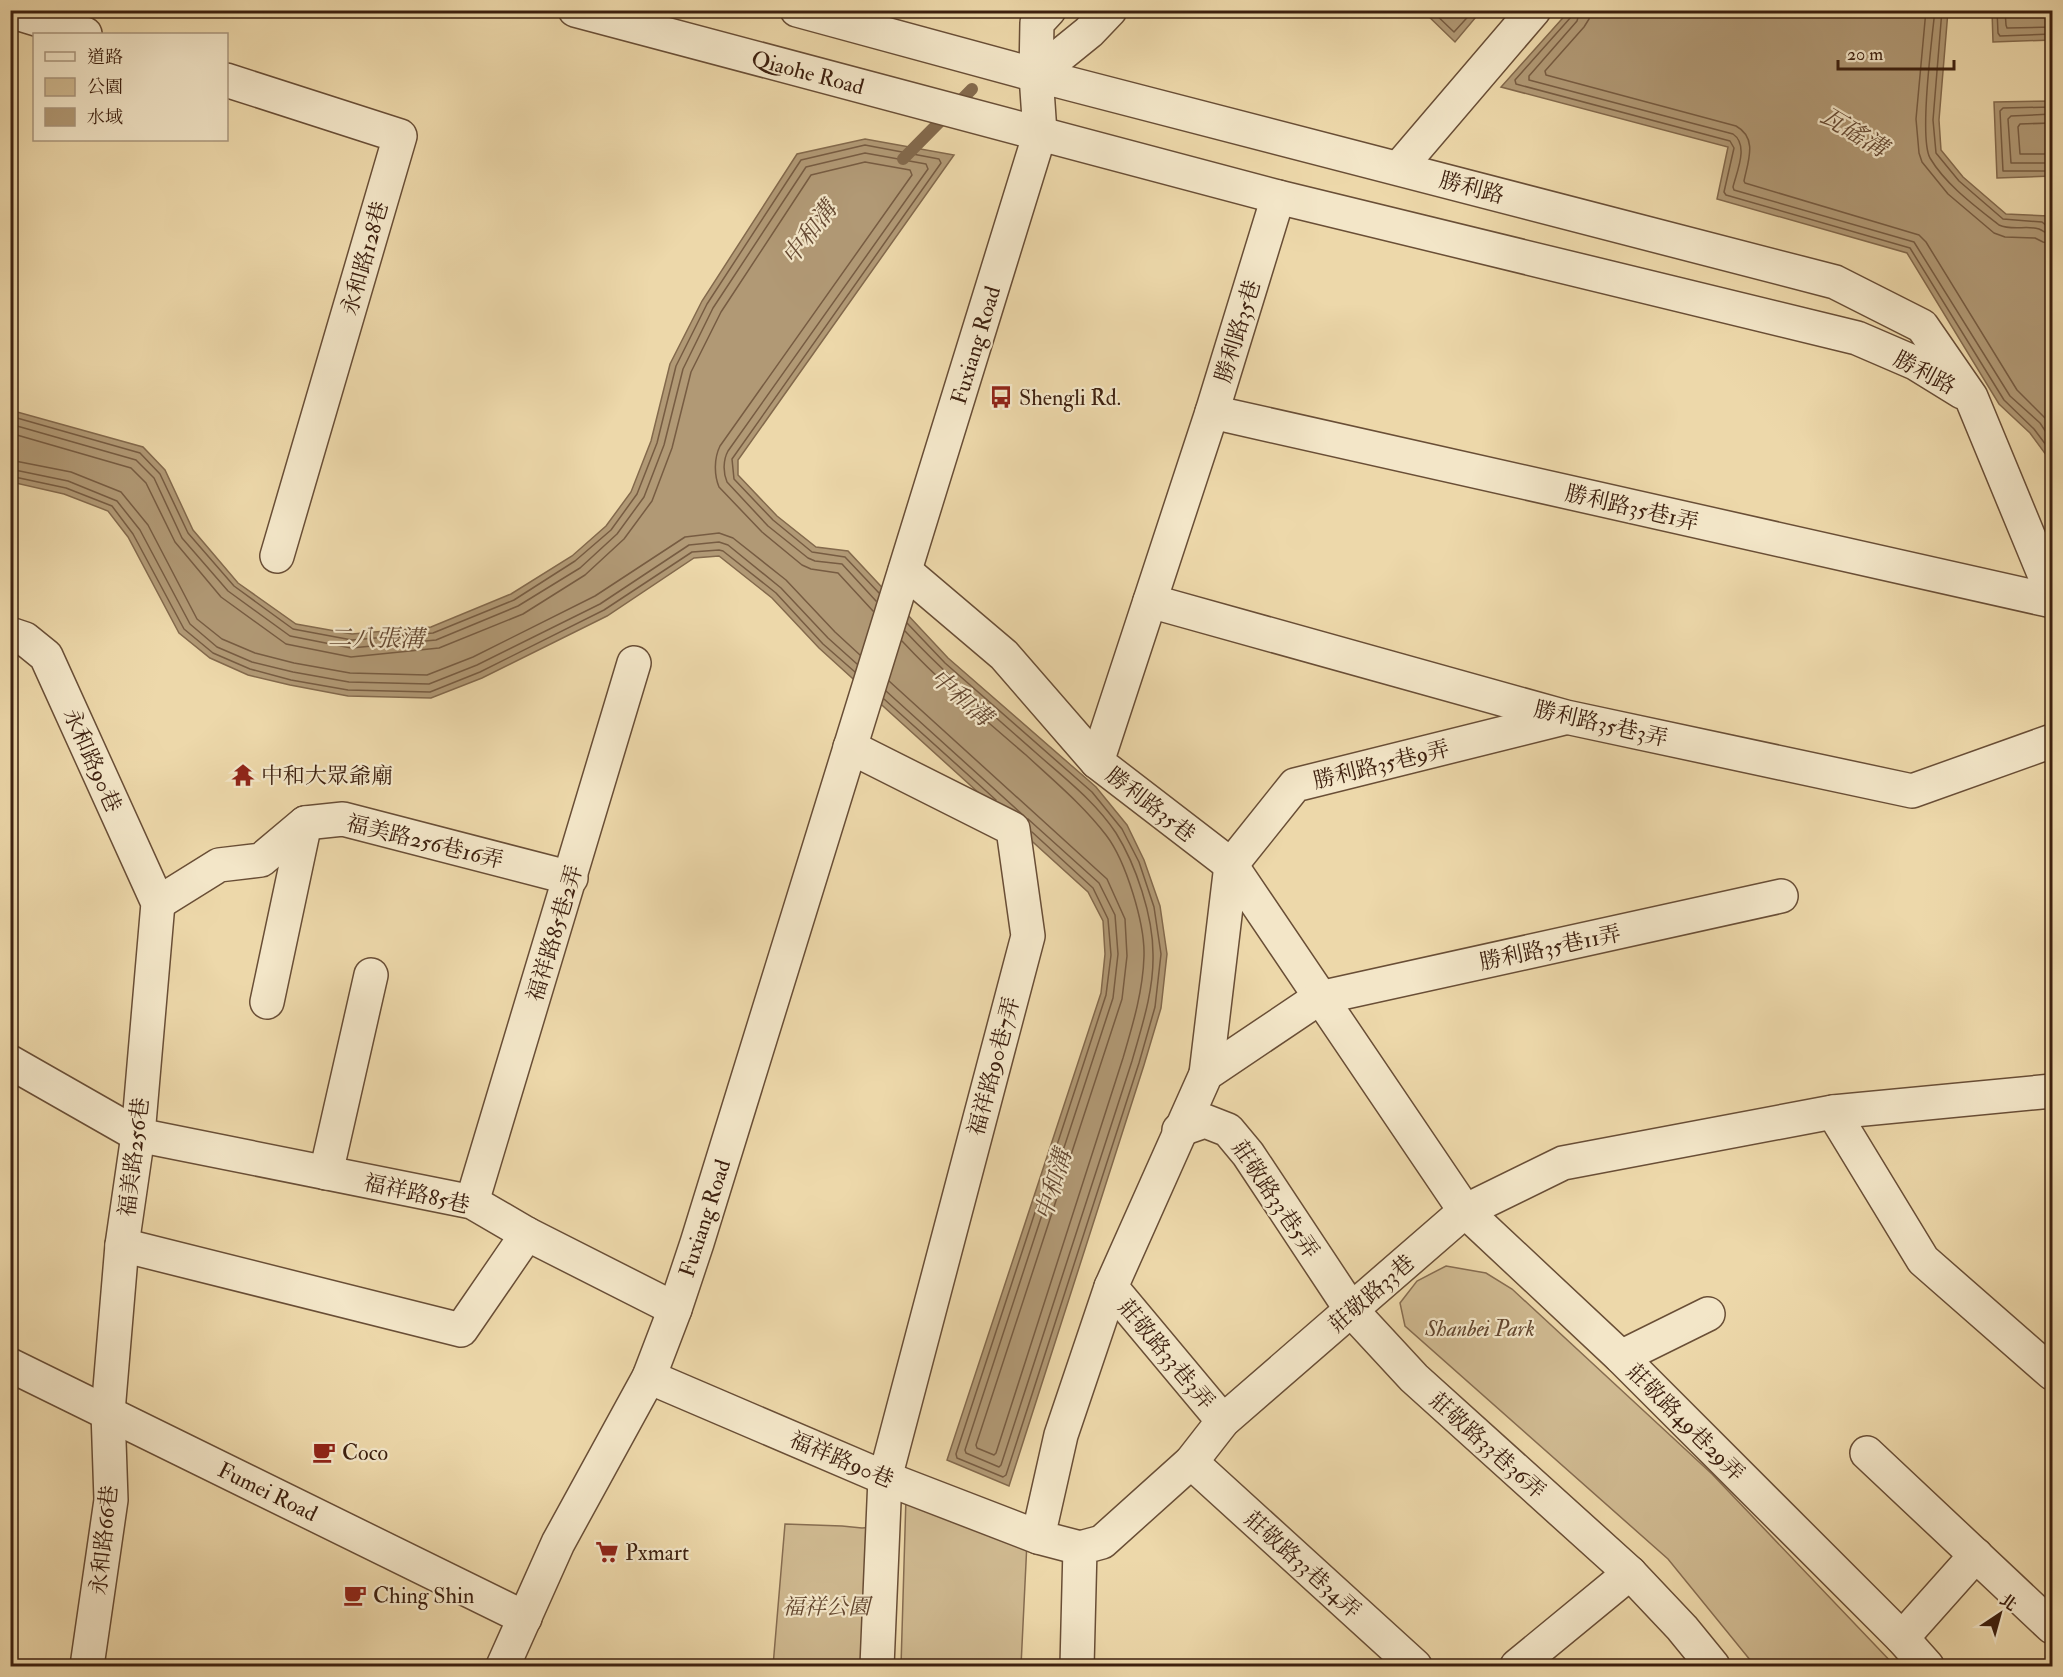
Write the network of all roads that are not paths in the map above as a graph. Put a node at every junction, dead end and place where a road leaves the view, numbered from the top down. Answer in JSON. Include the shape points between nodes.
{"nodes":[{"id":1,"x":575,"y":10,"type":"edge"},
{"id":2,"x":798,"y":10,"type":"edge"},
{"id":3,"x":1049,"y":10,"type":"edge"},
{"id":4,"x":1110,"y":10,"type":"edge"},
{"id":5,"x":1534,"y":10,"type":"edge"},
{"id":6,"x":10,"y":11,"type":"edge"},
{"id":7,"x":82,"y":33,"type":"edge"},
{"id":8,"x":1036,"y":75,"type":"junction"},
{"id":9,"x":228,"y":81,"type":"edge"},
{"id":10,"x":1040,"y":133,"type":"junction"},
{"id":11,"x":1399,"y":168,"type":"junction"},
{"id":12,"x":1278,"y":197,"type":"junction"},
{"id":13,"x":1971,"y":397,"type":"junction"},
{"id":14,"x":1212,"y":412,"type":"junction"},
{"id":15,"x":277,"y":556,"type":"dead end"},
{"id":16,"x":905,"y":571,"type":"junction"},
{"id":17,"x":2052,"y":593,"type":"edge"},
{"id":18,"x":1150,"y":601,"type":"junction"},
{"id":19,"x":2052,"y":601,"type":"edge"},
{"id":20,"x":10,"y":634,"type":"edge"},
{"id":21,"x":634,"y":663,"type":"dead end"},
{"id":22,"x":1566,"y":717,"type":"junction"},
{"id":23,"x":2052,"y":741,"type":"edge"},
{"id":24,"x":850,"y":747,"type":"junction"},
{"id":25,"x":1097,"y":762,"type":"junction"},
{"id":26,"x":305,"y":823,"type":"junction"},
{"id":27,"x":1231,"y":865,"type":"junction"},
{"id":28,"x":571,"y":878,"type":"junction"},
{"id":29,"x":1781,"y":896,"type":"dead end"},
{"id":30,"x":158,"y":903,"type":"junction"},
{"id":31,"x":371,"y":975,"type":"dead end"},
{"id":32,"x":1319,"y":998,"type":"junction"},
{"id":33,"x":267,"y":1002,"type":"dead end"},
{"id":34,"x":10,"y":1062,"type":"edge"},
{"id":35,"x":1206,"y":1074,"type":"junction"},
{"id":36,"x":2052,"y":1091,"type":"edge"},
{"id":37,"x":1833,"y":1112,"type":"junction"},
{"id":38,"x":1179,"y":1130,"type":"junction"},
{"id":39,"x":138,"y":1135,"type":"junction"},
{"id":40,"x":326,"y":1173,"type":"junction"},
{"id":41,"x":472,"y":1202,"type":"junction"},
{"id":42,"x":1465,"y":1211,"type":"junction"},
{"id":43,"x":527,"y":1234,"type":"junction"},
{"id":44,"x":122,"y":1245,"type":"junction"},
{"id":45,"x":1111,"y":1287,"type":"junction"},
{"id":46,"x":675,"y":1309,"type":"junction"},
{"id":47,"x":1352,"y":1311,"type":"junction"},
{"id":48,"x":1708,"y":1314,"type":"dead end"},
{"id":49,"x":1621,"y":1357,"type":"junction"},
{"id":50,"x":10,"y":1365,"type":"edge"},
{"id":51,"x":2052,"y":1373,"type":"edge"},
{"id":52,"x":649,"y":1377,"type":"junction"},
{"id":53,"x":108,"y":1412,"type":"junction"},
{"id":54,"x":1223,"y":1421,"type":"junction"},
{"id":55,"x":1867,"y":1453,"type":"dead end"},
{"id":56,"x":1191,"y":1462,"type":"junction"},
{"id":57,"x":885,"y":1478,"type":"junction"},
{"id":58,"x":1038,"y":1537,"type":"junction"},
{"id":59,"x":1080,"y":1548,"type":"junction"},
{"id":60,"x":1976,"y":1555,"type":"junction"},
{"id":61,"x":1630,"y":1573,"type":"junction"},
{"id":62,"x":525,"y":1618,"type":"junction"},
{"id":63,"x":2052,"y":1627,"type":"edge"},
{"id":64,"x":1902,"y":1638,"type":"junction"},
{"id":65,"x":87,"y":1666,"type":"edge"},
{"id":66,"x":503,"y":1666,"type":"edge"},
{"id":67,"x":877,"y":1666,"type":"edge"},
{"id":68,"x":1077,"y":1666,"type":"edge"},
{"id":69,"x":1415,"y":1666,"type":"edge"},
{"id":70,"x":1517,"y":1666,"type":"edge"},
{"id":71,"x":1713,"y":1666,"type":"edge"},
{"id":72,"x":1927,"y":1666,"type":"edge"}],
"edges":[{"from":1,"to":10,"type":"street","name":"Qiaohe Road"},
{"from":2,"to":8,"type":"street"},
{"from":3,"to":8,"type":"street","name":"Fuxiang Road","via":[[1037,23]]},
{"from":4,"to":8,"type":"street"},
{"from":5,"to":11,"type":"street"},
{"from":6,"to":7,"type":"street"},
{"from":8,"to":10,"type":"street","name":"Fuxiang Road"},
{"from":8,"to":11,"type":"street","name":"勝利路"},
{"from":9,"to":15,"type":"street","name":"永和路128巷","via":[[400,136]]},
{"from":10,"to":12,"type":"street","name":"勝利路"},
{"from":10,"to":16,"type":"street","name":"Fuxiang Road"},
{"from":11,"to":13,"type":"street","name":"勝利路","via":[[1835,282],[1922,326]]},
{"from":12,"to":13,"type":"street","name":"勝利路","via":[[1857,338],[1915,363]]},
{"from":12,"to":14,"type":"street","name":"勝利路35巷"},
{"from":13,"to":17,"type":"street"},
{"from":14,"to":18,"type":"street","name":"勝利路35巷"},
{"from":14,"to":19,"type":"street","name":"勝利路35巷1弄"},
{"from":16,"to":24,"type":"street","name":"Fuxiang Road"},
{"from":16,"to":25,"type":"street","via":[[1004,655]]},
{"from":18,"to":22,"type":"street","name":"勝利路35巷3弄"},
{"from":18,"to":25,"type":"street","name":"勝利路35巷"},
{"from":20,"to":30,"type":"street","name":"永和路90巷","via":[[25,639],[46,656]]},
{"from":21,"to":28,"type":"street","name":"福祥路85巷2弄"},
{"from":22,"to":23,"type":"street","name":"勝利路35巷3弄","via":[[1912,791]]},
{"from":22,"to":27,"type":"street","name":"勝利路35巷9弄","via":[[1295,785]]},
{"from":24,"to":46,"type":"street","name":"Fuxiang Road"},
{"from":24,"to":57,"type":"street","name":"福祥路90巷7弄","via":[[1013,829],[1028,936]]},
{"from":25,"to":27,"type":"street","name":"勝利路35巷"},
{"from":26,"to":28,"type":"street","name":"福美路256巷16弄","via":[[343,819]]},
{"from":26,"to":30,"type":"street","via":[[261,860],[219,865]]},
{"from":26,"to":33,"type":"street"},
{"from":27,"to":32,"type":"street","name":"勝利路35巷"},
{"from":27,"to":35,"type":"street"},
{"from":28,"to":41,"type":"street","name":"福祥路85巷2弄"},
{"from":29,"to":32,"type":"street","name":"勝利路35巷11弄"},
{"from":30,"to":39,"type":"street","name":"福美路256巷"},
{"from":31,"to":40,"type":"street"},
{"from":32,"to":35,"type":"street"},
{"from":32,"to":42,"type":"street","name":"勝利路35巷"},
{"from":34,"to":39,"type":"street","name":"福祥路85巷"},
{"from":35,"to":38,"type":"street"},
{"from":36,"to":37,"type":"street","name":"莊敬路33巷"},
{"from":37,"to":42,"type":"street","name":"莊敬路33巷","via":[[1563,1163]]},
{"from":37,"to":51,"type":"street","via":[[1923,1260]]},
{"from":38,"to":45,"type":"street"},
{"from":38,"to":47,"type":"street","name":"莊敬路33巷5弄","via":[[1205,1121],[1228,1130]]},
{"from":39,"to":40,"type":"street","name":"福祥路85巷"},
{"from":39,"to":44,"type":"street","name":"福美路256巷"},
{"from":40,"to":41,"type":"street","name":"福祥路85巷"},
{"from":41,"to":43,"type":"street","name":"福祥路85巷"},
{"from":42,"to":47,"type":"street","name":"莊敬路33巷"},
{"from":42,"to":49,"type":"street","name":"莊敬路49巷29弄"},
{"from":43,"to":44,"type":"street","via":[[461,1330]]},
{"from":43,"to":46,"type":"street","name":"福祥路85巷"},
{"from":44,"to":53,"type":"street","name":"福美路256巷"},
{"from":45,"to":54,"type":"street","name":"莊敬路33巷3弄"},
{"from":45,"to":58,"type":"street","via":[[1061,1435]]},
{"from":46,"to":52,"type":"street","name":"Fuxiang Road"},
{"from":47,"to":54,"type":"street","name":"莊敬路33巷"},
{"from":47,"to":61,"type":"street","name":"莊敬路33巷36弄","via":[[1414,1378]]},
{"from":48,"to":49,"type":"street"},
{"from":49,"to":64,"type":"street","name":"莊敬路49巷29弄"},
{"from":50,"to":53,"type":"street","name":"Fumei Road"},
{"from":52,"to":57,"type":"street","name":"福祥路90巷"},
{"from":52,"to":62,"type":"street","name":"Fuxiang Road","via":[[558,1543]]},
{"from":53,"to":62,"type":"street","name":"Fumei Road"},
{"from":53,"to":65,"type":"street","name":"永和路66巷","via":[[111,1500]]},
{"from":54,"to":56,"type":"street","name":"莊敬路33巷"},
{"from":55,"to":60,"type":"street"},
{"from":56,"to":59,"type":"street","name":"莊敬路33巷","via":[[1102,1542]]},
{"from":56,"to":69,"type":"street","name":"莊敬路33巷34弄"},
{"from":57,"to":58,"type":"street","name":"福祥路90巷"},
{"from":57,"to":67,"type":"street"},
{"from":58,"to":59,"type":"street","name":"福祥路90巷"},
{"from":59,"to":68,"type":"street"},
{"from":60,"to":63,"type":"street"},
{"from":60,"to":64,"type":"street"},
{"from":61,"to":70,"type":"street"},
{"from":61,"to":71,"type":"street"},
{"from":62,"to":66,"type":"street","name":"Fuxiang Road"},
{"from":64,"to":72,"type":"street","name":"莊敬路49巷29弄"}]}
